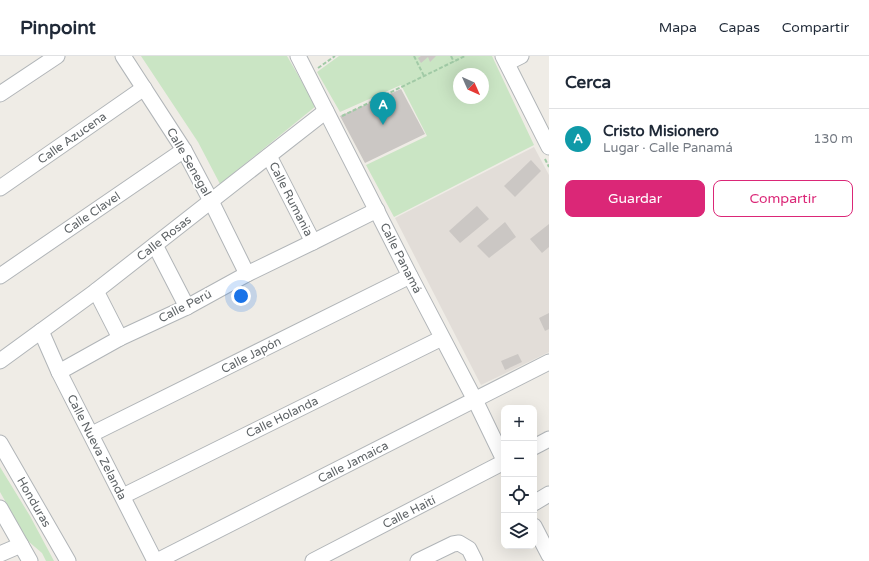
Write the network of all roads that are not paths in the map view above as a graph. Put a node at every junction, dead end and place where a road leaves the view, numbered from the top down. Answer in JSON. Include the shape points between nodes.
{"nodes":[{"id":1,"x":57,"y":56,"type":"edge"},
{"id":2,"x":123,"y":56,"type":"edge"},
{"id":3,"x":521,"y":56,"type":"edge"},
{"id":4,"x":505,"y":60,"type":"edge"},
{"id":5,"x":306,"y":61,"type":"edge"},
{"id":6,"x":144,"y":88,"type":"junction"},
{"id":7,"x":0,"y":94,"type":"edge"},
{"id":8,"x":332,"y":114,"type":"junction"},
{"id":9,"x":544,"y":127,"type":"edge"},
{"id":10,"x":549,"y":147,"type":"edge"},
{"id":11,"x":184,"y":150,"type":"junction"},
{"id":12,"x":269,"y":156,"type":"junction"},
{"id":13,"x":0,"y":188,"type":"edge"},
{"id":14,"x":211,"y":201,"type":"junction"},
{"id":15,"x":377,"y":210,"type":"junction"},
{"id":16,"x":313,"y":242,"type":"junction"},
{"id":17,"x":156,"y":245,"type":"junction"},
{"id":18,"x":247,"y":274,"type":"junction"},
{"id":19,"x":0,"y":276,"type":"edge"},
{"id":20,"x":410,"y":276,"type":"junction"},
{"id":21,"x":96,"y":290,"type":"junction"},
{"id":22,"x":187,"y":307,"type":"junction"},
{"id":23,"x":41,"y":332,"type":"junction"},
{"id":24,"x":120,"y":338,"type":"junction"},
{"id":25,"x":442,"y":338,"type":"junction"},
{"id":26,"x":0,"y":361,"type":"edge"},
{"id":27,"x":549,"y":362,"type":"edge"},
{"id":28,"x":59,"y":372,"type":"junction"},
{"id":29,"x":475,"y":400,"type":"junction"},
{"id":30,"x":92,"y":434,"type":"junction"},
{"id":31,"x":549,"y":439,"type":"edge"},
{"id":32,"x":0,"y":443,"type":"edge"},
{"id":33,"x":537,"y":445,"type":"edge"},
{"id":34,"x":501,"y":455,"type":"edge"},
{"id":35,"x":501,"y":463,"type":"edge"},
{"id":36,"x":549,"y":494,"type":"edge"},
{"id":37,"x":123,"y":496,"type":"junction"},
{"id":38,"x":537,"y":501,"type":"edge"},
{"id":39,"x":0,"y":508,"type":"edge"},
{"id":40,"x":537,"y":532,"type":"edge"},
{"id":41,"x":20,"y":545,"type":"junction"},
{"id":42,"x":0,"y":554,"type":"edge"},
{"id":43,"x":549,"y":555,"type":"edge"},
{"id":44,"x":30,"y":561,"type":"edge"},
{"id":45,"x":68,"y":561,"type":"edge"},
{"id":46,"x":156,"y":561,"type":"edge"},
{"id":47,"x":313,"y":561,"type":"edge"},
{"id":48,"x":418,"y":561,"type":"edge"},
{"id":49,"x":475,"y":561,"type":"edge"}],
"edges":[{"from":1,"to":7,"type":"street"},
{"from":2,"to":6,"type":"street","name":"Calle Senegal"},
{"from":3,"to":4,"type":"street"},
{"from":4,"to":9,"type":"street"},
{"from":5,"to":8,"type":"street","name":"Calle Panamá"},
{"from":6,"to":11,"type":"street","name":"Calle Senegal"},
{"from":6,"to":13,"type":"street","name":"Calle Azucena"},
{"from":8,"to":12,"type":"street","name":"Calle Rosas"},
{"from":8,"to":15,"type":"street","name":"Calle Panamá"},
{"from":9,"to":10,"type":"street"},
{"from":11,"to":14,"type":"street","name":"Calle Senegal"},
{"from":11,"to":19,"type":"street","name":"Calle Clavel"},
{"from":12,"to":14,"type":"street","name":"Calle Rosas"},
{"from":12,"to":16,"type":"street","name":"Calle Rumania"},
{"from":14,"to":17,"type":"street","name":"Calle Rosas"},
{"from":14,"to":18,"type":"street","name":"Calle Senegal"},
{"from":15,"to":16,"type":"street","name":"Calle Perú"},
{"from":15,"to":20,"type":"street","name":"Calle Panamá"},
{"from":16,"to":18,"type":"street","name":"Calle Perú"},
{"from":17,"to":21,"type":"street","name":"Calle Rosas"},
{"from":17,"to":22,"type":"street"},
{"from":18,"to":22,"type":"street","name":"Calle Perú"},
{"from":20,"to":25,"type":"street","name":"Calle Panamá"},
{"from":20,"to":30,"type":"street","name":"Calle Japón"},
{"from":21,"to":23,"type":"street","name":"Calle Rosas"},
{"from":21,"to":24,"type":"street"},
{"from":22,"to":24,"type":"street","name":"Calle Perú"},
{"from":23,"to":26,"type":"street","name":"Calle Rosas"},
{"from":23,"to":28,"type":"street","name":"Calle Nueva Zelanda"},
{"from":24,"to":28,"type":"street","name":"Calle Perú"},
{"from":25,"to":29,"type":"street","name":"Calle Panamá"},
{"from":25,"to":37,"type":"street","name":"Calle Holanda"},
{"from":27,"to":29,"type":"street","name":"Calle Jamaica"},
{"from":28,"to":30,"type":"street","name":"Calle Nueva Zelanda"},
{"from":29,"to":34,"type":"street","name":"Calle Panamá"},
{"from":29,"to":46,"type":"street","name":"Calle Jamaica"},
{"from":30,"to":37,"type":"street","name":"Calle Nueva Zelanda"},
{"from":31,"to":33,"type":"street"},
{"from":32,"to":45,"type":"street","name":"Honduras"},
{"from":35,"to":47,"type":"street","name":"Calle Haití"},
{"from":36,"to":38,"type":"street"},
{"from":37,"to":46,"type":"street","name":"Calle Nueva Zelanda"},
{"from":39,"to":41,"type":"street"},
{"from":40,"to":43,"type":"street"},
{"from":41,"to":42,"type":"street"},
{"from":41,"to":44,"type":"street"},
{"from":48,"to":49,"type":"street","via":[[459,543],[469,549]]}]}
